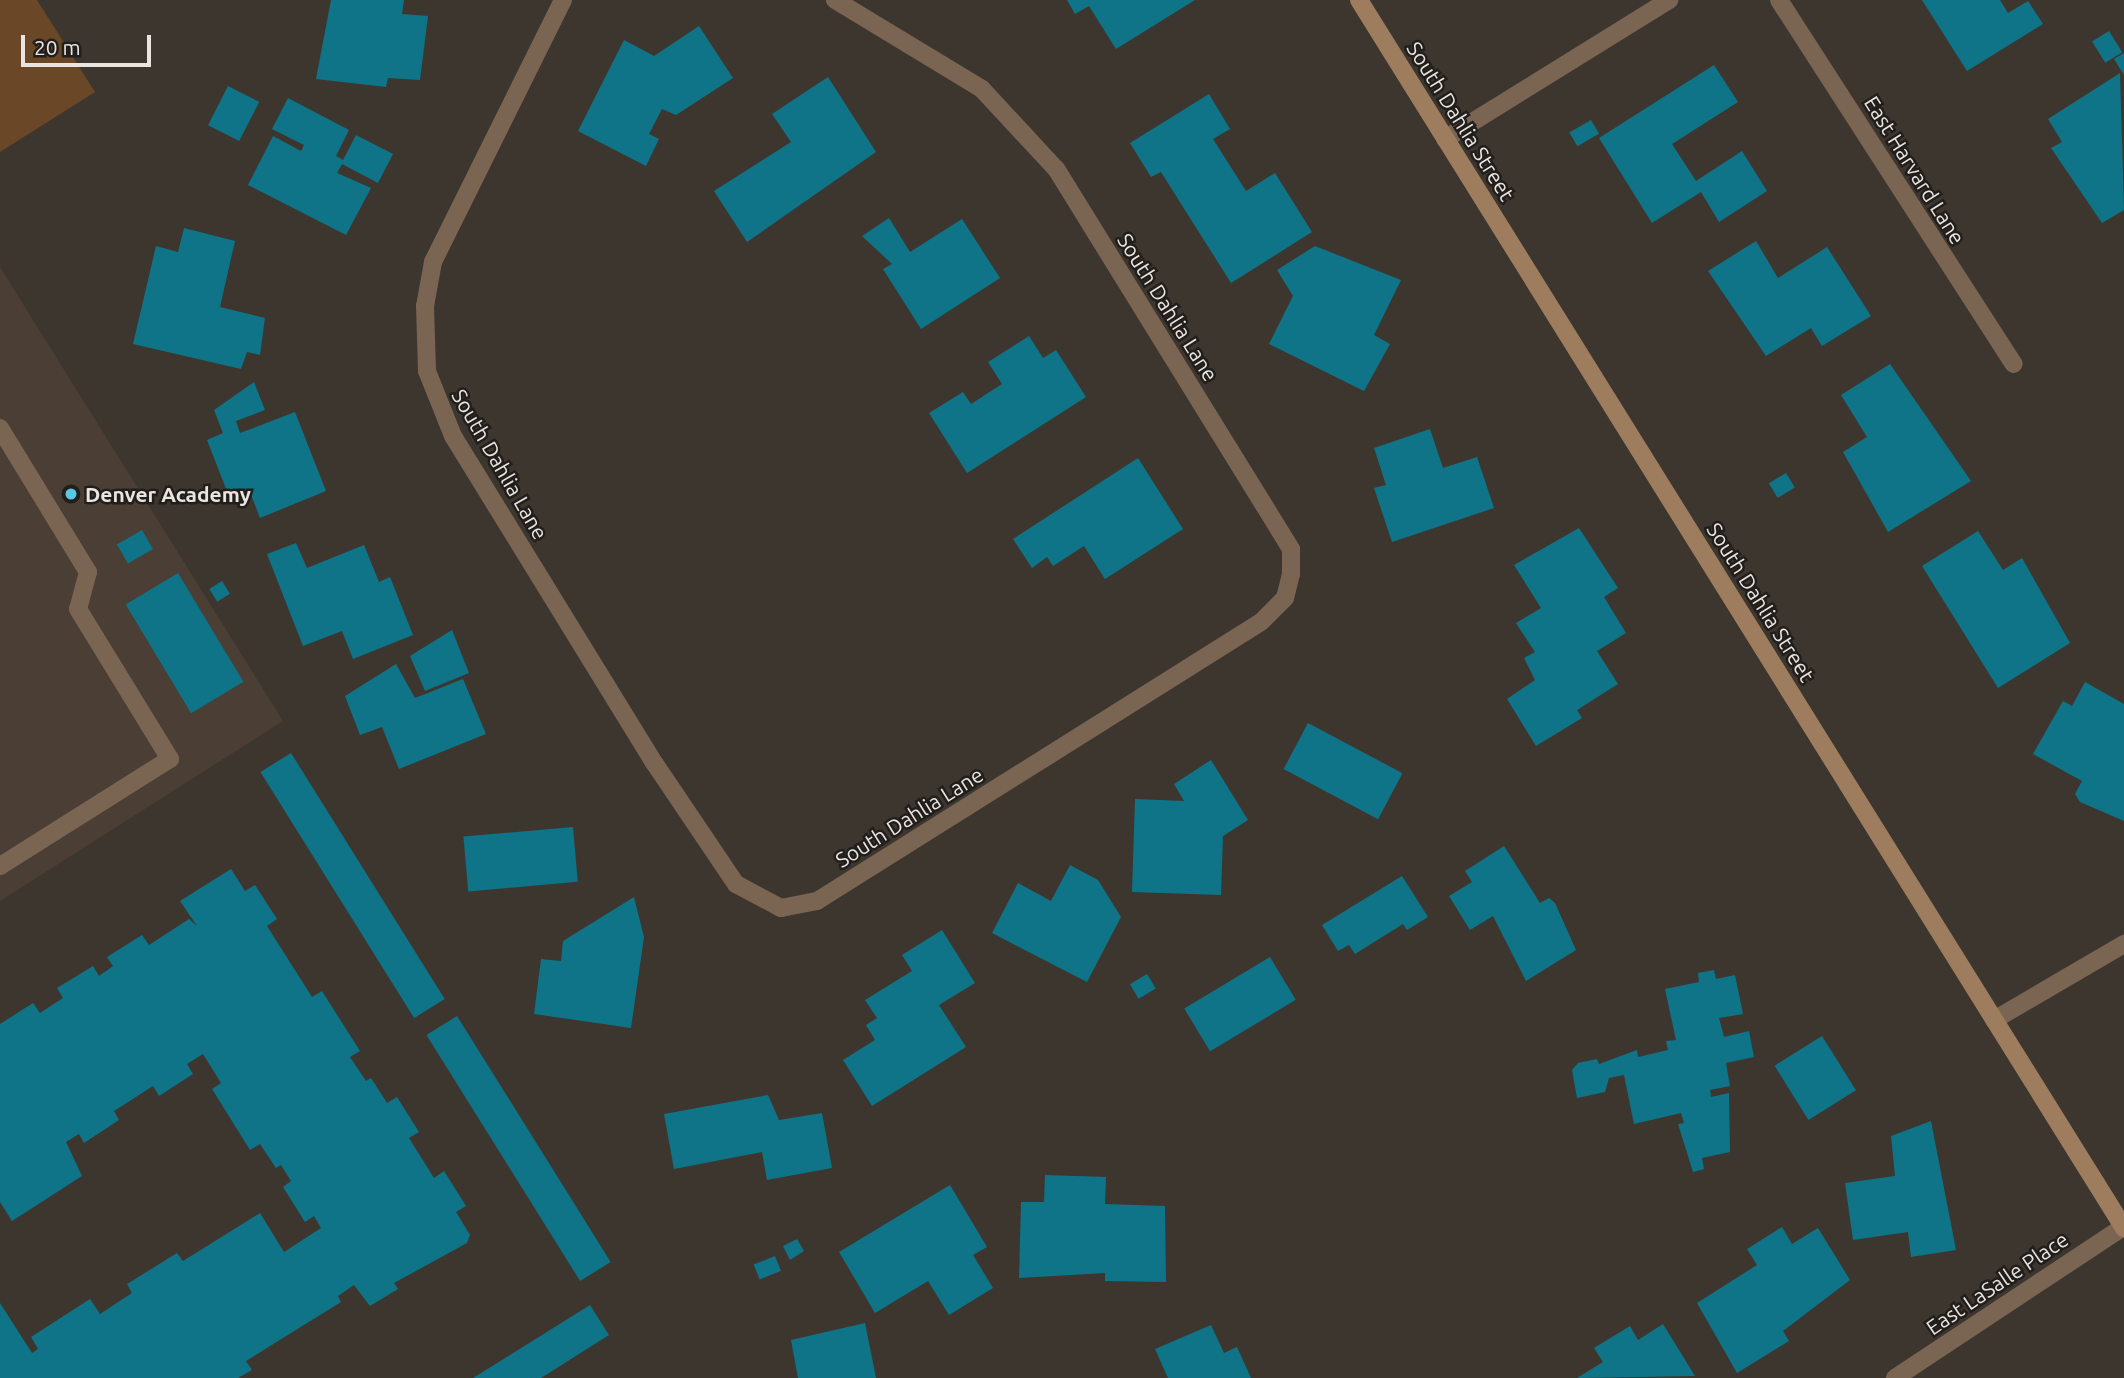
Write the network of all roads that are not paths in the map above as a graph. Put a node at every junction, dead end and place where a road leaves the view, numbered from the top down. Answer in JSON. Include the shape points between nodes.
{"nodes":[{"id":1,"x":563,"y":0,"type":"edge"},
{"id":2,"x":835,"y":0,"type":"edge"},
{"id":3,"x":1359,"y":0,"type":"edge"},
{"id":4,"x":1669,"y":0,"type":"edge"},
{"id":5,"x":1779,"y":0,"type":"edge"},
{"id":6,"x":1445,"y":139,"type":"junction"},
{"id":7,"x":2014,"y":364,"type":"dead end"},
{"id":8,"x":0,"y":428,"type":"edge"},
{"id":9,"x":0,"y":866,"type":"edge"},
{"id":10,"x":2124,"y":944,"type":"edge"},
{"id":11,"x":1994,"y":1020,"type":"junction"},
{"id":12,"x":2124,"y":1228,"type":"edge"},
{"id":13,"x":1895,"y":1378,"type":"edge"}],
"edges":[{"from":1,"to":2,"type":"street","name":"South Dahlia Lane","via":[[433,262],[425,344],[435,403],[736,884],[781,908],[817,901],[1261,622],[1285,598],[1291,574],[1291,549],[1056,169],[982,89]]},
{"from":3,"to":6,"type":"street","name":"South Dahlia Street"},
{"from":4,"to":6,"type":"street"},
{"from":5,"to":7,"type":"street","name":"East Harvard Lane"},
{"from":6,"to":11,"type":"street","name":"South Dahlia Street"},
{"from":8,"to":9,"type":"street","via":[[88,572],[78,609],[170,759]]},
{"from":10,"to":11,"type":"street"},
{"from":11,"to":12,"type":"street","name":"South Dahlia Street"},
{"from":12,"to":13,"type":"street","name":"East LaSalle Place"}]}
